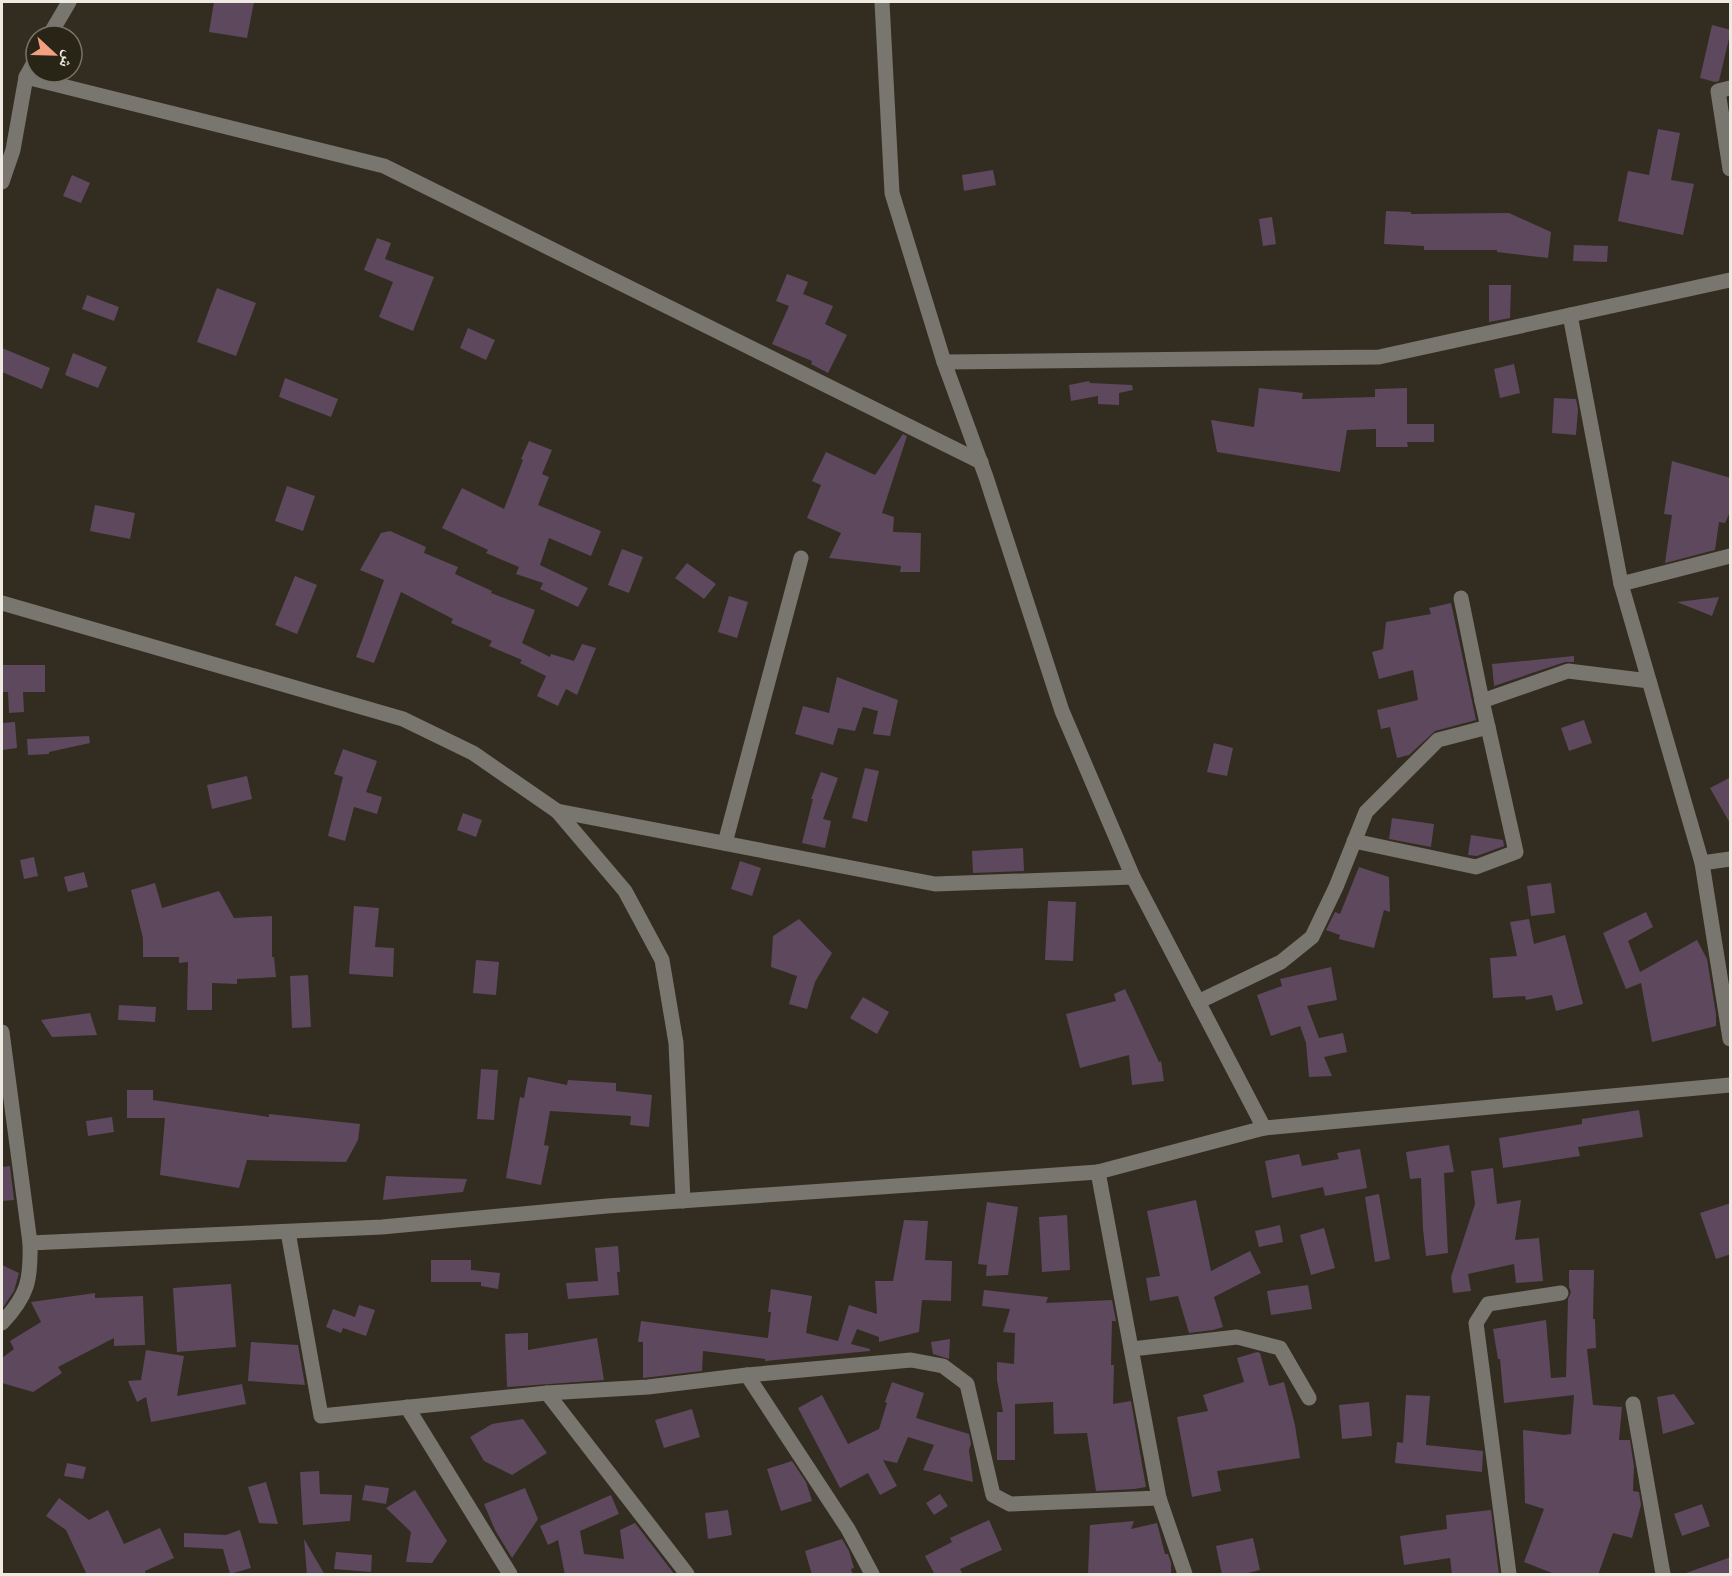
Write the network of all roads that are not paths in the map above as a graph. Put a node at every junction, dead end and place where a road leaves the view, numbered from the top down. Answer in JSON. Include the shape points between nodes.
{"nodes":[{"id":1,"x":69,"y":2,"type":"edge"},
{"id":2,"x":882,"y":2,"type":"edge"},
{"id":3,"x":56,"y":24,"type":"edge"},
{"id":4,"x":25,"y":84,"type":"edge"},
{"id":5,"x":58,"y":84,"type":"edge"},
{"id":6,"x":1731,"y":88,"type":"edge"},
{"id":7,"x":1731,"y":169,"type":"edge"},
{"id":8,"x":2,"y":182,"type":"edge"},
{"id":9,"x":1731,"y":280,"type":"edge"},
{"id":10,"x":1570,"y":315,"type":"junction"},
{"id":11,"x":944,"y":362,"type":"junction"},
{"id":12,"x":981,"y":462,"type":"junction"},
{"id":13,"x":1731,"y":556,"type":"edge"},
{"id":14,"x":801,"y":558,"type":"dead end"},
{"id":15,"x":1621,"y":584,"type":"junction"},
{"id":16,"x":1461,"y":598,"type":"dead end"},
{"id":17,"x":2,"y":603,"type":"edge"},
{"id":18,"x":1649,"y":681,"type":"junction"},
{"id":19,"x":1482,"y":701,"type":"junction"},
{"id":20,"x":1488,"y":727,"type":"junction"},
{"id":21,"x":557,"y":811,"type":"junction"},
{"id":22,"x":1354,"y":841,"type":"junction"},
{"id":23,"x":725,"y":843,"type":"junction"},
{"id":24,"x":1731,"y":860,"type":"edge"},
{"id":25,"x":1702,"y":863,"type":"junction"},
{"id":26,"x":1133,"y":877,"type":"junction"},
{"id":27,"x":1198,"y":1002,"type":"junction"},
{"id":28,"x":2,"y":1032,"type":"edge"},
{"id":29,"x":1731,"y":1039,"type":"edge"},
{"id":30,"x":1731,"y":1085,"type":"edge"},
{"id":31,"x":1264,"y":1128,"type":"junction"},
{"id":32,"x":1098,"y":1172,"type":"junction"},
{"id":33,"x":683,"y":1201,"type":"junction"},
{"id":34,"x":288,"y":1232,"type":"junction"},
{"id":35,"x":30,"y":1243,"type":"junction"},
{"id":36,"x":1561,"y":1293,"type":"dead end"},
{"id":37,"x":2,"y":1323,"type":"edge"},
{"id":38,"x":1132,"y":1349,"type":"junction"},
{"id":39,"x":747,"y":1375,"type":"junction"},
{"id":40,"x":547,"y":1393,"type":"junction"},
{"id":41,"x":1309,"y":1398,"type":"dead end"},
{"id":42,"x":1633,"y":1404,"type":"dead end"},
{"id":43,"x":407,"y":1407,"type":"junction"},
{"id":44,"x":1159,"y":1498,"type":"junction"},
{"id":45,"x":510,"y":1575,"type":"edge"},
{"id":46,"x":687,"y":1575,"type":"edge"},
{"id":47,"x":872,"y":1575,"type":"edge"},
{"id":48,"x":1185,"y":1575,"type":"edge"},
{"id":49,"x":1509,"y":1575,"type":"edge"},
{"id":50,"x":1664,"y":1575,"type":"edge"}],
"edges":[{"from":1,"to":3,"type":"street"},
{"from":2,"to":11,"type":"street","via":[[892,193]]},
{"from":4,"to":8,"type":"street","via":[[13,150]]},
{"from":5,"to":12,"type":"street","via":[[384,166]]},
{"from":6,"to":7,"type":"street","via":[[1719,91]]},
{"from":9,"to":10,"type":"street"},
{"from":10,"to":11,"type":"street","via":[[1379,357]]},
{"from":10,"to":15,"type":"street"},
{"from":11,"to":12,"type":"street"},
{"from":12,"to":26,"type":"street","via":[[1062,711]]},
{"from":13,"to":15,"type":"street"},
{"from":14,"to":23,"type":"street"},
{"from":15,"to":18,"type":"street"},
{"from":16,"to":19,"type":"street"},
{"from":17,"to":21,"type":"street","via":[[403,719],[473,753]]},
{"from":18,"to":19,"type":"street","via":[[1568,671]]},
{"from":18,"to":25,"type":"street"},
{"from":19,"to":20,"type":"street"},
{"from":20,"to":22,"type":"street","via":[[1438,740],[1366,812]]},
{"from":20,"to":22,"type":"street","via":[[1516,852],[1476,867]]},
{"from":21,"to":23,"type":"street"},
{"from":21,"to":33,"type":"street","via":[[625,891],[662,960],[676,1042]]},
{"from":22,"to":27,"type":"street","via":[[1312,937],[1281,962]]},
{"from":23,"to":26,"type":"street","via":[[935,884]]},
{"from":24,"to":25,"type":"street"},
{"from":25,"to":29,"type":"street"},
{"from":26,"to":27,"type":"street"},
{"from":27,"to":31,"type":"street"},
{"from":28,"to":35,"type":"street"},
{"from":30,"to":31,"type":"street"},
{"from":31,"to":32,"type":"street"},
{"from":32,"to":33,"type":"street"},
{"from":32,"to":38,"type":"street"},
{"from":33,"to":34,"type":"street"},
{"from":34,"to":35,"type":"street"},
{"from":34,"to":43,"type":"street","via":[[321,1416]]},
{"from":35,"to":37,"type":"street","via":[[30,1271],[24,1294]]},
{"from":36,"to":49,"type":"street","via":[[1488,1304],[1476,1323]]},
{"from":38,"to":41,"type":"street","via":[[1238,1337],[1280,1348]]},
{"from":38,"to":44,"type":"street"},
{"from":39,"to":40,"type":"street","via":[[648,1387]]},
{"from":39,"to":44,"type":"street","via":[[911,1360],[943,1366],[967,1384],[993,1495],[1010,1504]]},
{"from":39,"to":47,"type":"street","via":[[848,1529]]},
{"from":40,"to":43,"type":"street"},
{"from":40,"to":46,"type":"street"},
{"from":42,"to":50,"type":"street"},
{"from":43,"to":45,"type":"street"},
{"from":44,"to":48,"type":"street"}]}
